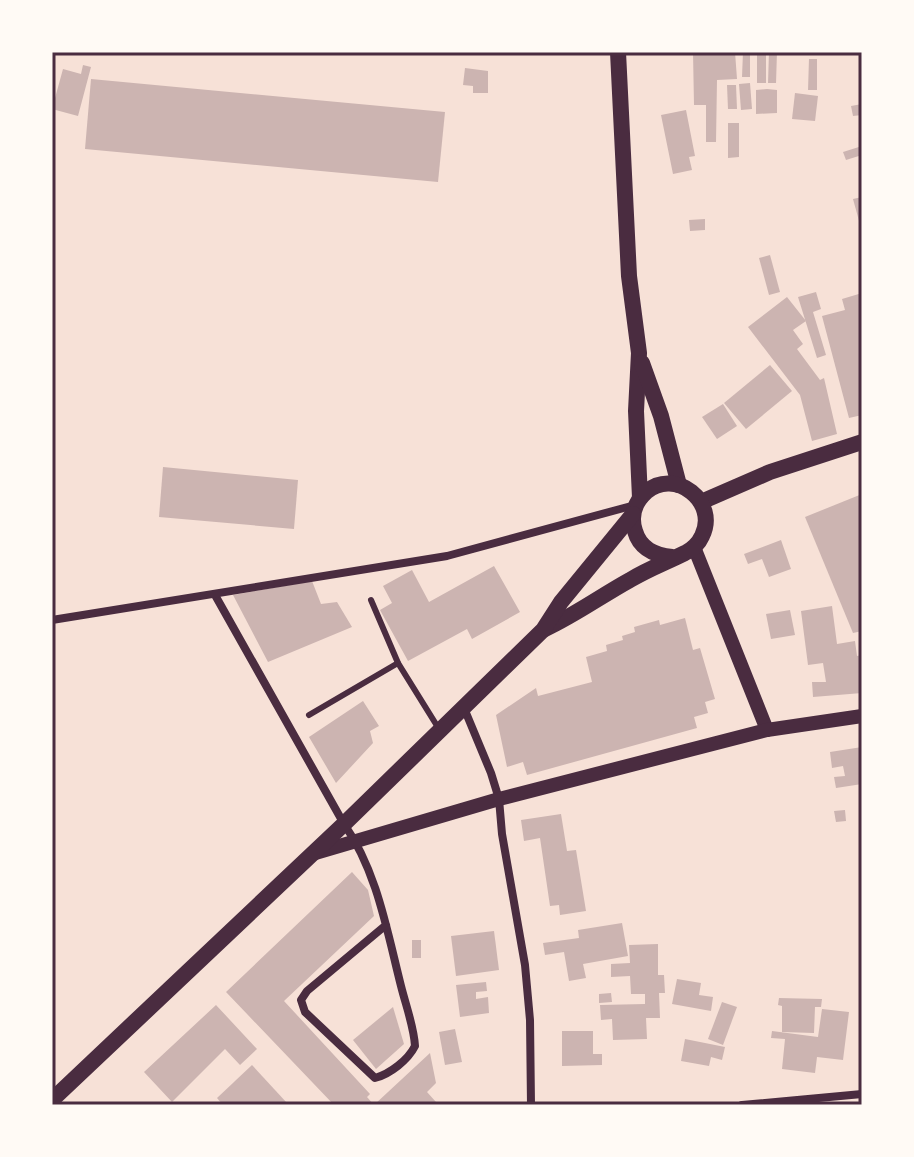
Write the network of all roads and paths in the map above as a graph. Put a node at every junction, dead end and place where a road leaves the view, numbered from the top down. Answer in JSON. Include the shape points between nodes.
{"nodes":[{"id":1,"x":618,"y":52,"type":"edge"},
{"id":2,"x":639,"y":353,"type":"junction"},
{"id":3,"x":862,"y":442,"type":"edge"},
{"id":4,"x":679,"y":485,"type":"junction"},
{"id":5,"x":701,"y":502,"type":"junction"},
{"id":6,"x":636,"y":506,"type":"junction"},
{"id":7,"x":694,"y":547,"type":"junction"},
{"id":8,"x":672,"y":557,"type":"junction"},
{"id":9,"x":215,"y":595,"type":"junction"},
{"id":10,"x":371,"y":600,"type":"dead end"},
{"id":11,"x":52,"y":620,"type":"edge"},
{"id":12,"x":543,"y":630,"type":"junction"},
{"id":13,"x":398,"y":663,"type":"junction"},
{"id":14,"x":464,"y":707,"type":"junction"},
{"id":15,"x":309,"y":715,"type":"dead end"},
{"id":16,"x":862,"y":716,"type":"edge"},
{"id":17,"x":439,"y":729,"type":"junction"},
{"id":18,"x":767,"y":730,"type":"junction"},
{"id":19,"x":499,"y":799,"type":"junction"},
{"id":20,"x":344,"y":824,"type":"junction"},
{"id":21,"x":356,"y":840,"type":"junction"},
{"id":22,"x":310,"y":854,"type":"junction"},
{"id":23,"x":386,"y":925,"type":"junction"},
{"id":24,"x":862,"y":1094,"type":"edge"},
{"id":25,"x":52,"y":1100,"type":"edge"},
{"id":26,"x":531,"y":1105,"type":"edge"},
{"id":27,"x":742,"y":1105,"type":"edge"}],
"edges":[{"from":1,"to":2,"type":"main road","via":[[629,276]]},
{"from":2,"to":4,"type":"main road"},
{"from":2,"to":6,"type":"main road"},
{"from":3,"to":5,"type":"main road","via":[[770,472]]},
{"from":4,"to":5,"type":"main road"},
{"from":4,"to":6,"type":"main road","via":[[651,488]]},
{"from":5,"to":7,"type":"main road","via":[[706,518]]},
{"from":6,"to":8,"type":"main road","via":[[638,540],[659,556]]},
{"from":6,"to":9,"type":"street","via":[[447,556]]},
{"from":6,"to":12,"type":"main road"},
{"from":7,"to":8,"type":"main road"},
{"from":7,"to":18,"type":"street"},
{"from":8,"to":12,"type":"main road"},
{"from":9,"to":11,"type":"street"},
{"from":9,"to":20,"type":"street"},
{"from":10,"to":13,"type":"lane"},
{"from":12,"to":14,"type":"main road"},
{"from":13,"to":15,"type":"lane"},
{"from":13,"to":17,"type":"lane"},
{"from":14,"to":17,"type":"main road"},
{"from":14,"to":19,"type":"street"},
{"from":16,"to":18,"type":"street"},
{"from":17,"to":20,"type":"main road"},
{"from":18,"to":19,"type":"street"},
{"from":19,"to":21,"type":"street"},
{"from":19,"to":26,"type":"street","via":[[525,965]]},
{"from":20,"to":21,"type":"street"},
{"from":20,"to":22,"type":"main road"},
{"from":21,"to":22,"type":"street"},
{"from":21,"to":23,"type":"street"},
{"from":22,"to":25,"type":"main road"},
{"from":23,"to":23,"type":"street","via":[[415,1046],[409,1056],[375,1078],[305,1012],[301,1000]]},
{"from":24,"to":27,"type":"street"}]}
